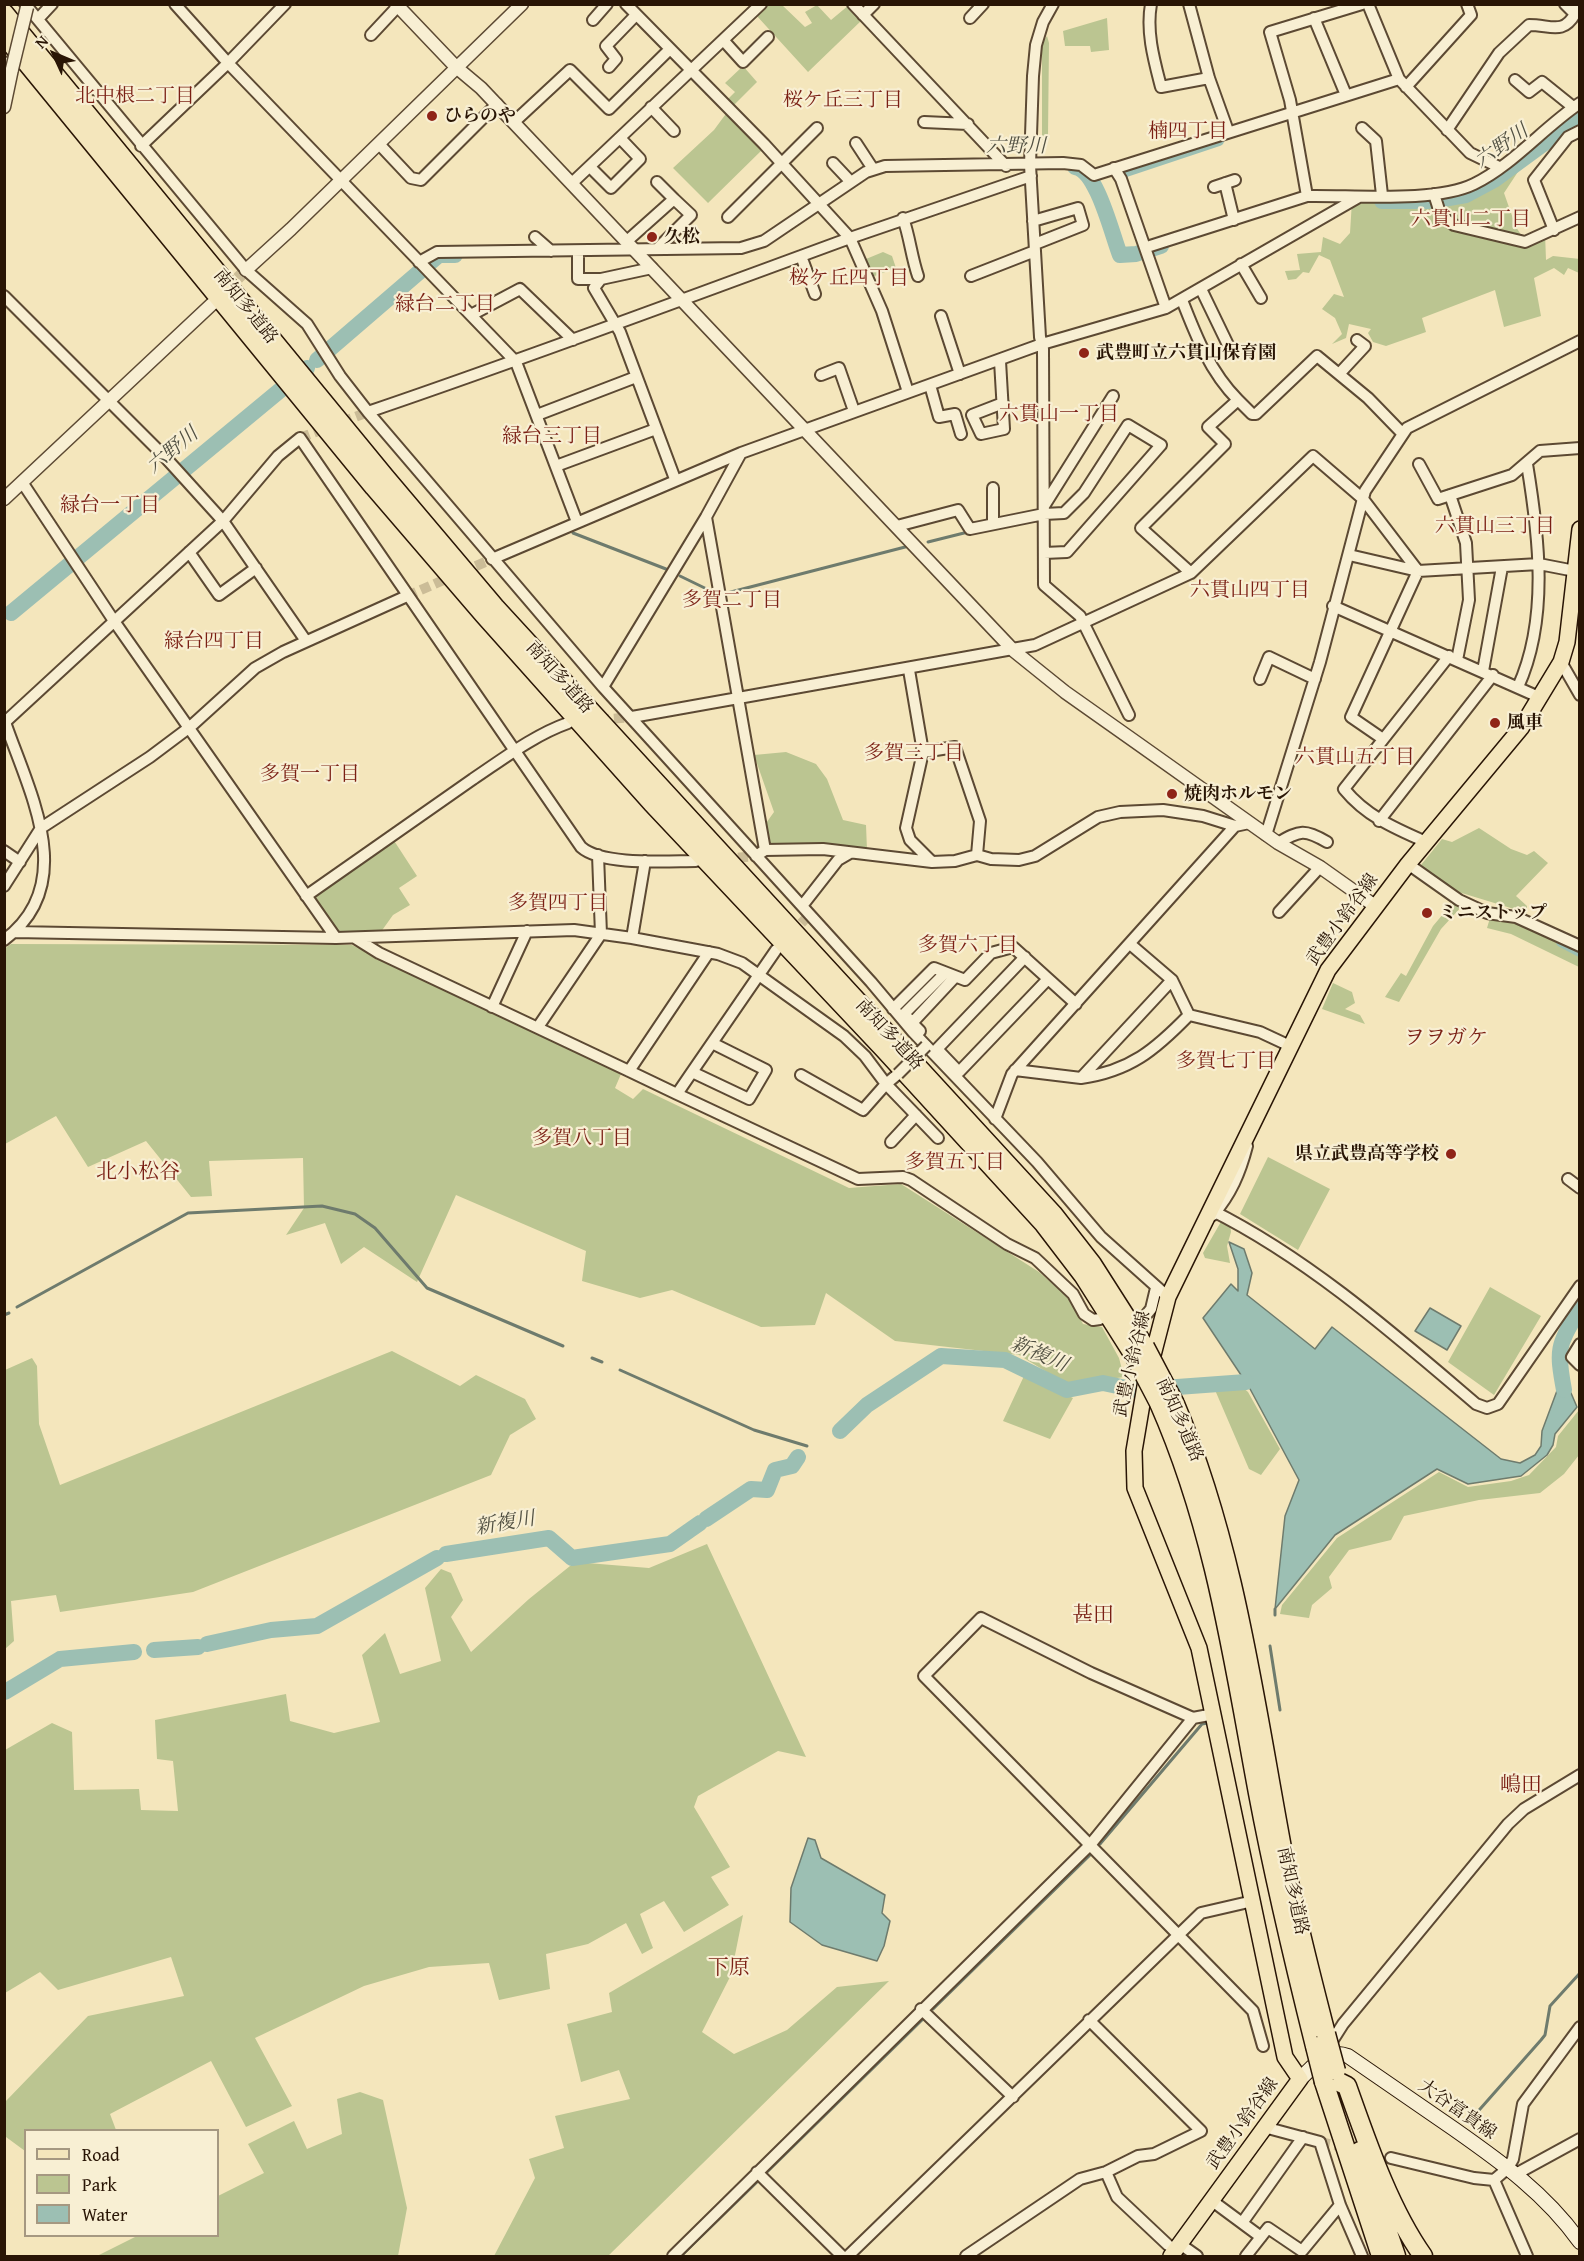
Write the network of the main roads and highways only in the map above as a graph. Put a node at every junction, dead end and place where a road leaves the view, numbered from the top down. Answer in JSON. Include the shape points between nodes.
{"nodes":[{"id":1,"x":4,"y":13,"type":"edge"},
{"id":2,"x":4,"y":35,"type":"edge"},
{"id":3,"x":1580,"y":529,"type":"edge"},
{"id":4,"x":1577,"y":564,"type":"edge"},
{"id":5,"x":1140,"y":1352,"type":"junction"},
{"id":6,"x":1159,"y":1403,"type":"junction"},
{"id":7,"x":1321,"y":2045,"type":"junction"},
{"id":8,"x":1333,"y":2078,"type":"junction"},
{"id":9,"x":1300,"y":2079,"type":"junction"},
{"id":10,"x":1338,"y":2128,"type":"junction"},
{"id":11,"x":1580,"y":2242,"type":"edge"},
{"id":12,"x":1173,"y":2248,"type":"edge"},
{"id":13,"x":1373,"y":2256,"type":"edge"},
{"id":14,"x":1381,"y":2256,"type":"edge"},
{"id":15,"x":1396,"y":2256,"type":"edge"},
{"id":16,"x":1423,"y":2256,"type":"edge"}],
"edges":[{"from":1,"to":5,"type":"highway","name":"南知多道路","via":[[495,607],[1053,1214],[1092,1264]]},
{"from":2,"to":5,"type":"highway","name":"南知多道路","via":[[351,459],[484,615],[1044,1224]]},
{"from":3,"to":4,"type":"main road","name":"武豊小鈴谷線"},
{"from":4,"to":6,"type":"main road","name":"武豊小鈴谷線","via":[[1567,642],[1541,698],[1521,728],[1375,906],[1329,970],[1210,1215],[1162,1292],[1145,1386]]},
{"from":5,"to":6,"type":"highway","name":"南知多道路","bridge":true},
{"from":6,"to":7,"type":"highway","name":"南知多道路","via":[[1192,1443],[1236,1592]]},
{"from":6,"to":9,"type":"main road","name":"武豊小鈴谷線","via":[[1134,1451],[1135,1488],[1196,1635],[1285,2057]]},
{"from":7,"to":8,"type":"highway","name":"南知多道路","bridge":true},
{"from":7,"to":9,"type":"main road"},
{"from":7,"to":11,"type":"main road","name":"大谷富貴線","via":[[1348,2056],[1512,2171],[1566,2223]]},
{"from":8,"to":10,"type":"highway","name":"南知多道路"},
{"from":8,"to":15,"type":"highway","name":"南知多道路"},
{"from":8,"to":16,"type":"highway","via":[[1347,2086],[1366,2139],[1412,2241]]},
{"from":9,"to":12,"type":"main road","name":"武豊小鈴谷線"},
{"from":10,"to":13,"type":"highway","via":[[1340,2154]]},
{"from":10,"to":14,"type":"highway","name":"南知多道路"}]}
